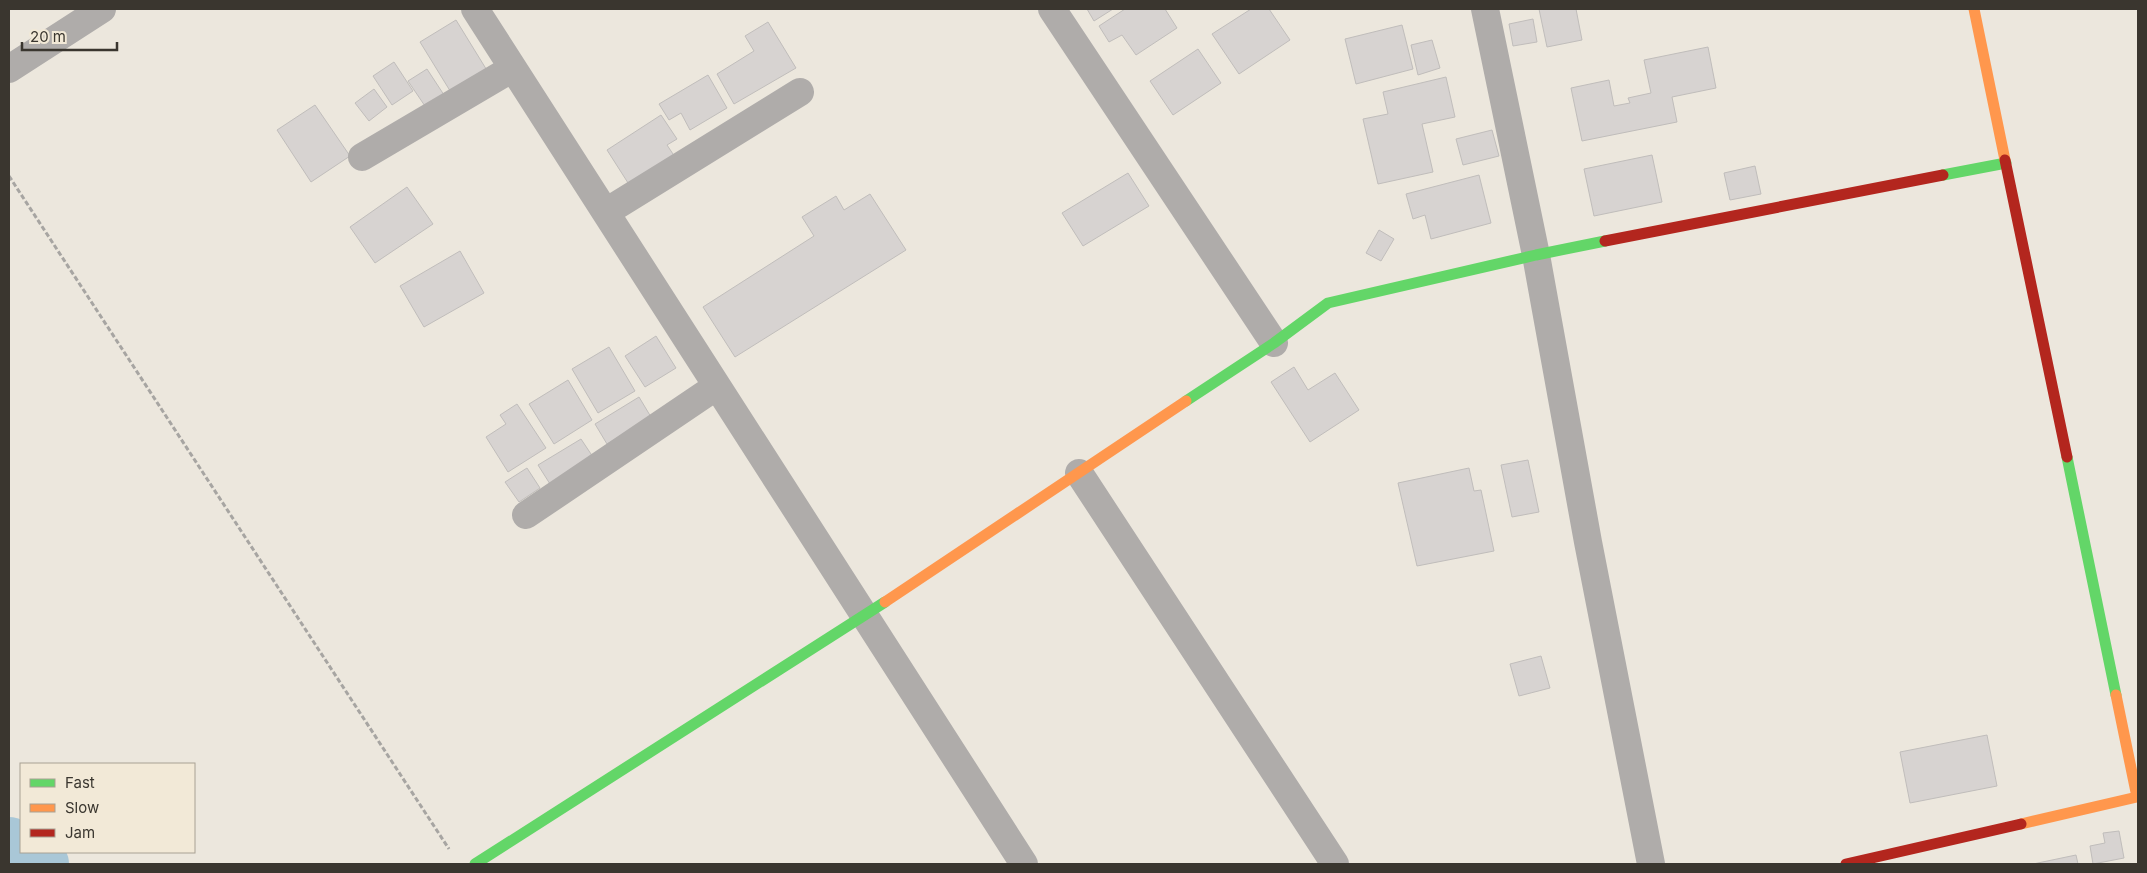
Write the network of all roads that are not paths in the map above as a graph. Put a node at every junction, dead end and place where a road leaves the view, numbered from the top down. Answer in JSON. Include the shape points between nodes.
{"nodes":[{"id":1,"x":102,"y":9,"type":"edge"},
{"id":2,"x":475,"y":9,"type":"edge"},
{"id":3,"x":1052,"y":9,"type":"edge"},
{"id":4,"x":1485,"y":9,"type":"edge"},
{"id":5,"x":1974,"y":9,"type":"edge"},
{"id":6,"x":513,"y":68,"type":"junction"},
{"id":7,"x":9,"y":69,"type":"edge"},
{"id":8,"x":800,"y":92,"type":"dead end"},
{"id":9,"x":362,"y":157,"type":"dead end"},
{"id":10,"x":2006,"y":163,"type":"junction"},
{"id":11,"x":606,"y":212,"type":"junction"},
{"id":12,"x":1536,"y":255,"type":"junction"},
{"id":13,"x":1274,"y":343,"type":"junction"},
{"id":14,"x":717,"y":386,"type":"junction"},
{"id":15,"x":1079,"y":473,"type":"junction"},
{"id":16,"x":526,"y":514,"type":"dead end"},
{"id":17,"x":864,"y":616,"type":"junction"},
{"id":18,"x":2137,"y":796,"type":"edge"},
{"id":19,"x":475,"y":864,"type":"edge"},
{"id":20,"x":1024,"y":864,"type":"edge"},
{"id":21,"x":1335,"y":864,"type":"edge"},
{"id":22,"x":1651,"y":864,"type":"edge"},
{"id":23,"x":1846,"y":864,"type":"edge"}],
"edges":[{"from":1,"to":7,"type":"street"},
{"from":2,"to":6,"type":"street"},
{"from":3,"to":13,"type":"street"},
{"from":4,"to":12,"type":"street"},
{"from":5,"to":10,"type":"street"},
{"from":6,"to":9,"type":"street"},
{"from":6,"to":11,"type":"street"},
{"from":8,"to":11,"type":"street"},
{"from":10,"to":12,"type":"street"},
{"from":10,"to":18,"type":"street"},
{"from":11,"to":14,"type":"street"},
{"from":12,"to":13,"type":"street","via":[[1328,304]]},
{"from":12,"to":22,"type":"street"},
{"from":13,"to":15,"type":"street"},
{"from":14,"to":16,"type":"street"},
{"from":14,"to":17,"type":"street"},
{"from":15,"to":17,"type":"street"},
{"from":15,"to":21,"type":"street"},
{"from":17,"to":19,"type":"street"},
{"from":17,"to":20,"type":"street"},
{"from":18,"to":23,"type":"street"}]}
